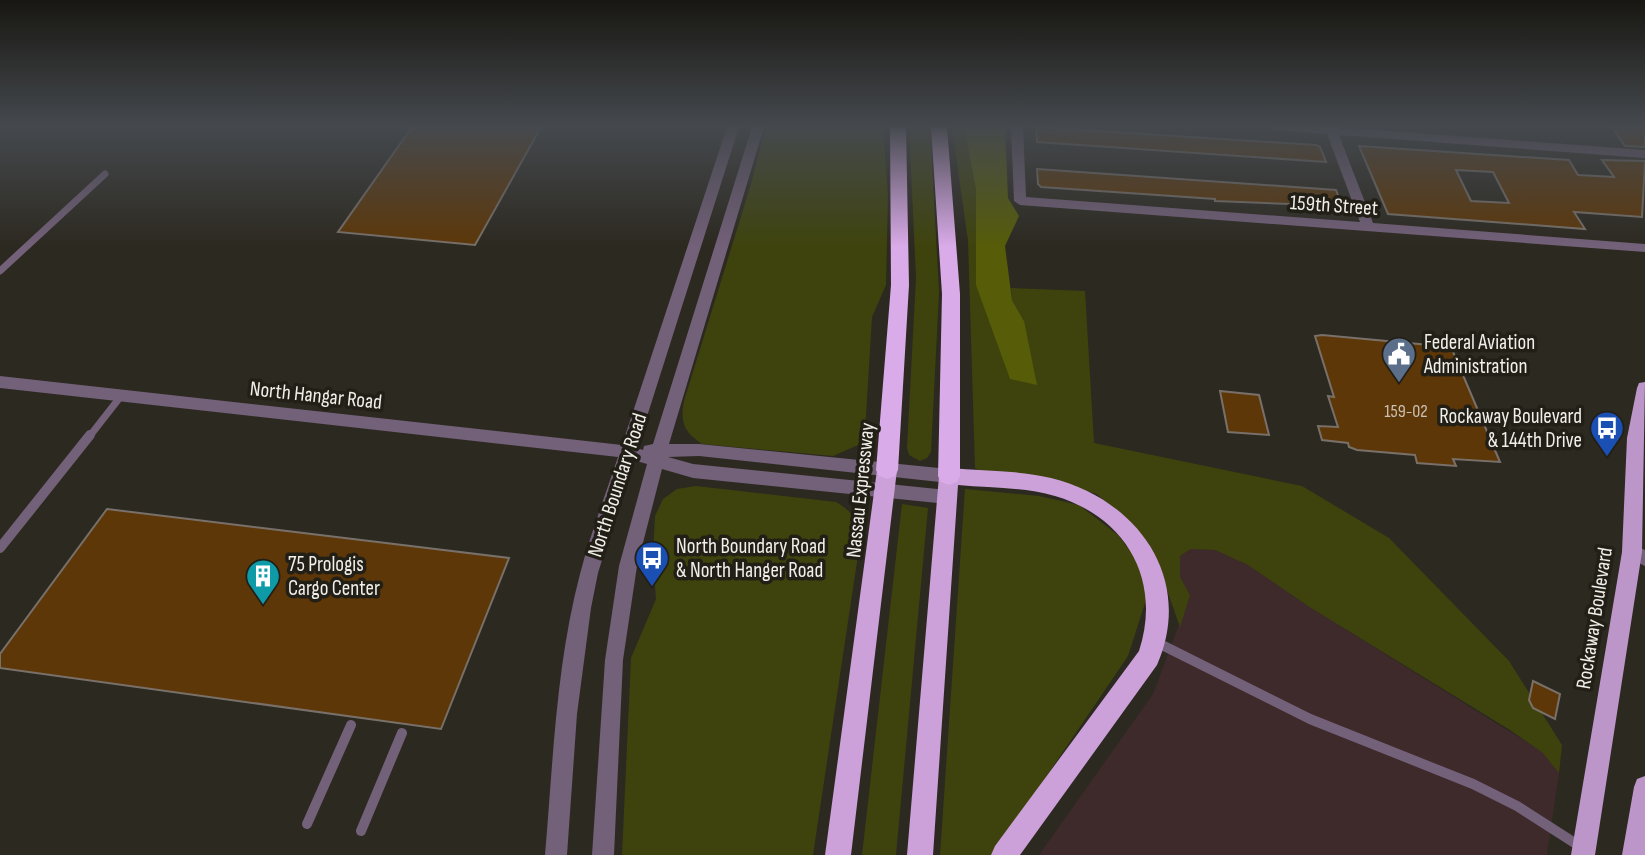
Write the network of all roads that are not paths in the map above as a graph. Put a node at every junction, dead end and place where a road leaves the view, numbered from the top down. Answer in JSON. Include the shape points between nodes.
{"nodes":[{"id":1,"x":720,"y":167,"type":"edge"},
{"id":2,"x":746,"y":167,"type":"edge"},
{"id":3,"x":899,"y":167,"type":"edge"},
{"id":4,"x":942,"y":167,"type":"edge"},
{"id":5,"x":1019,"y":167,"type":"edge"},
{"id":6,"x":1345,"y":167,"type":"edge"},
{"id":7,"x":105,"y":174,"type":"dead end"},
{"id":8,"x":1369,"y":229,"type":"junction"},
{"id":9,"x":1645,"y":248,"type":"edge"},
{"id":10,"x":0,"y":271,"type":"edge"},
{"id":11,"x":0,"y":382,"type":"edge"},
{"id":12,"x":1645,"y":388,"type":"edge"},
{"id":13,"x":121,"y":396,"type":"junction"},
{"id":14,"x":1642,"y":422,"type":"edge"},
{"id":15,"x":627,"y":452,"type":"junction"},
{"id":16,"x":658,"y":456,"type":"junction"},
{"id":17,"x":887,"y":480,"type":"junction"},
{"id":18,"x":948,"y":486,"type":"junction"},
{"id":19,"x":0,"y":548,"type":"edge"},
{"id":20,"x":1639,"y":555,"type":"edge"},
{"id":21,"x":1156,"y":642,"type":"junction"},
{"id":22,"x":351,"y":725,"type":"dead end"},
{"id":23,"x":402,"y":733,"type":"dead end"},
{"id":24,"x":1645,"y":787,"type":"edge"},
{"id":25,"x":307,"y":824,"type":"dead end"},
{"id":26,"x":361,"y":831,"type":"dead end"},
{"id":27,"x":1583,"y":852,"type":"edge"},
{"id":28,"x":556,"y":855,"type":"edge"},
{"id":29,"x":603,"y":855,"type":"edge"},
{"id":30,"x":838,"y":855,"type":"edge"},
{"id":31,"x":920,"y":855,"type":"edge"},
{"id":32,"x":1004,"y":855,"type":"edge"},
{"id":33,"x":1634,"y":855,"type":"edge"}],
"edges":[{"from":1,"to":15,"type":"street","name":"North Boundary Road"},
{"from":2,"to":16,"type":"street","name":"North Boundary Road"},
{"from":3,"to":17,"type":"highway","name":"Nassau Expressway","via":[[900,285]]},
{"from":4,"to":18,"type":"highway","via":[[951,294]]},
{"from":5,"to":8,"type":"street","name":"159th Street","via":[[1020,201]]},
{"from":6,"to":8,"type":"street"},
{"from":7,"to":10,"type":"lane"},
{"from":8,"to":9,"type":"street","name":"159th Street"},
{"from":11,"to":13,"type":"street","name":"North Hangar Road"},
{"from":12,"to":14,"type":"main road","name":"Rockaway Boulevard"},
{"from":13,"to":15,"type":"street","name":"North Hangar Road"},
{"from":13,"to":19,"type":"lane"},
{"from":14,"to":20,"type":"main road","name":"Rockaway Boulevard"},
{"from":15,"to":16,"type":"street","name":"North Hangar Road"},
{"from":15,"to":28,"type":"street","name":"North Boundary Road","via":[[589,573],[576,639]]},
{"from":16,"to":17,"type":"street","name":"North Hangar Road","via":[[693,471]]},
{"from":16,"to":29,"type":"street","name":"North Boundary Road","via":[[628,566],[618,623]]},
{"from":17,"to":18,"type":"street","name":"North Hangar Road"},
{"from":17,"to":30,"type":"highway","name":"Nassau Expressway"},
{"from":18,"to":21,"type":"highway","via":[[1027,484],[1065,491],[1113,519],[1138,545],[1156,579],[1161,613]]},
{"from":18,"to":31,"type":"highway"},
{"from":20,"to":27,"type":"main road","name":"Rockaway Boulevard"},
{"from":21,"to":27,"type":"lane","via":[[1310,719],[1473,784],[1517,806]]},
{"from":21,"to":32,"type":"highway","via":[[1141,670]]},
{"from":22,"to":25,"type":"lane"},
{"from":23,"to":26,"type":"lane"},
{"from":24,"to":33,"type":"main road"}]}
